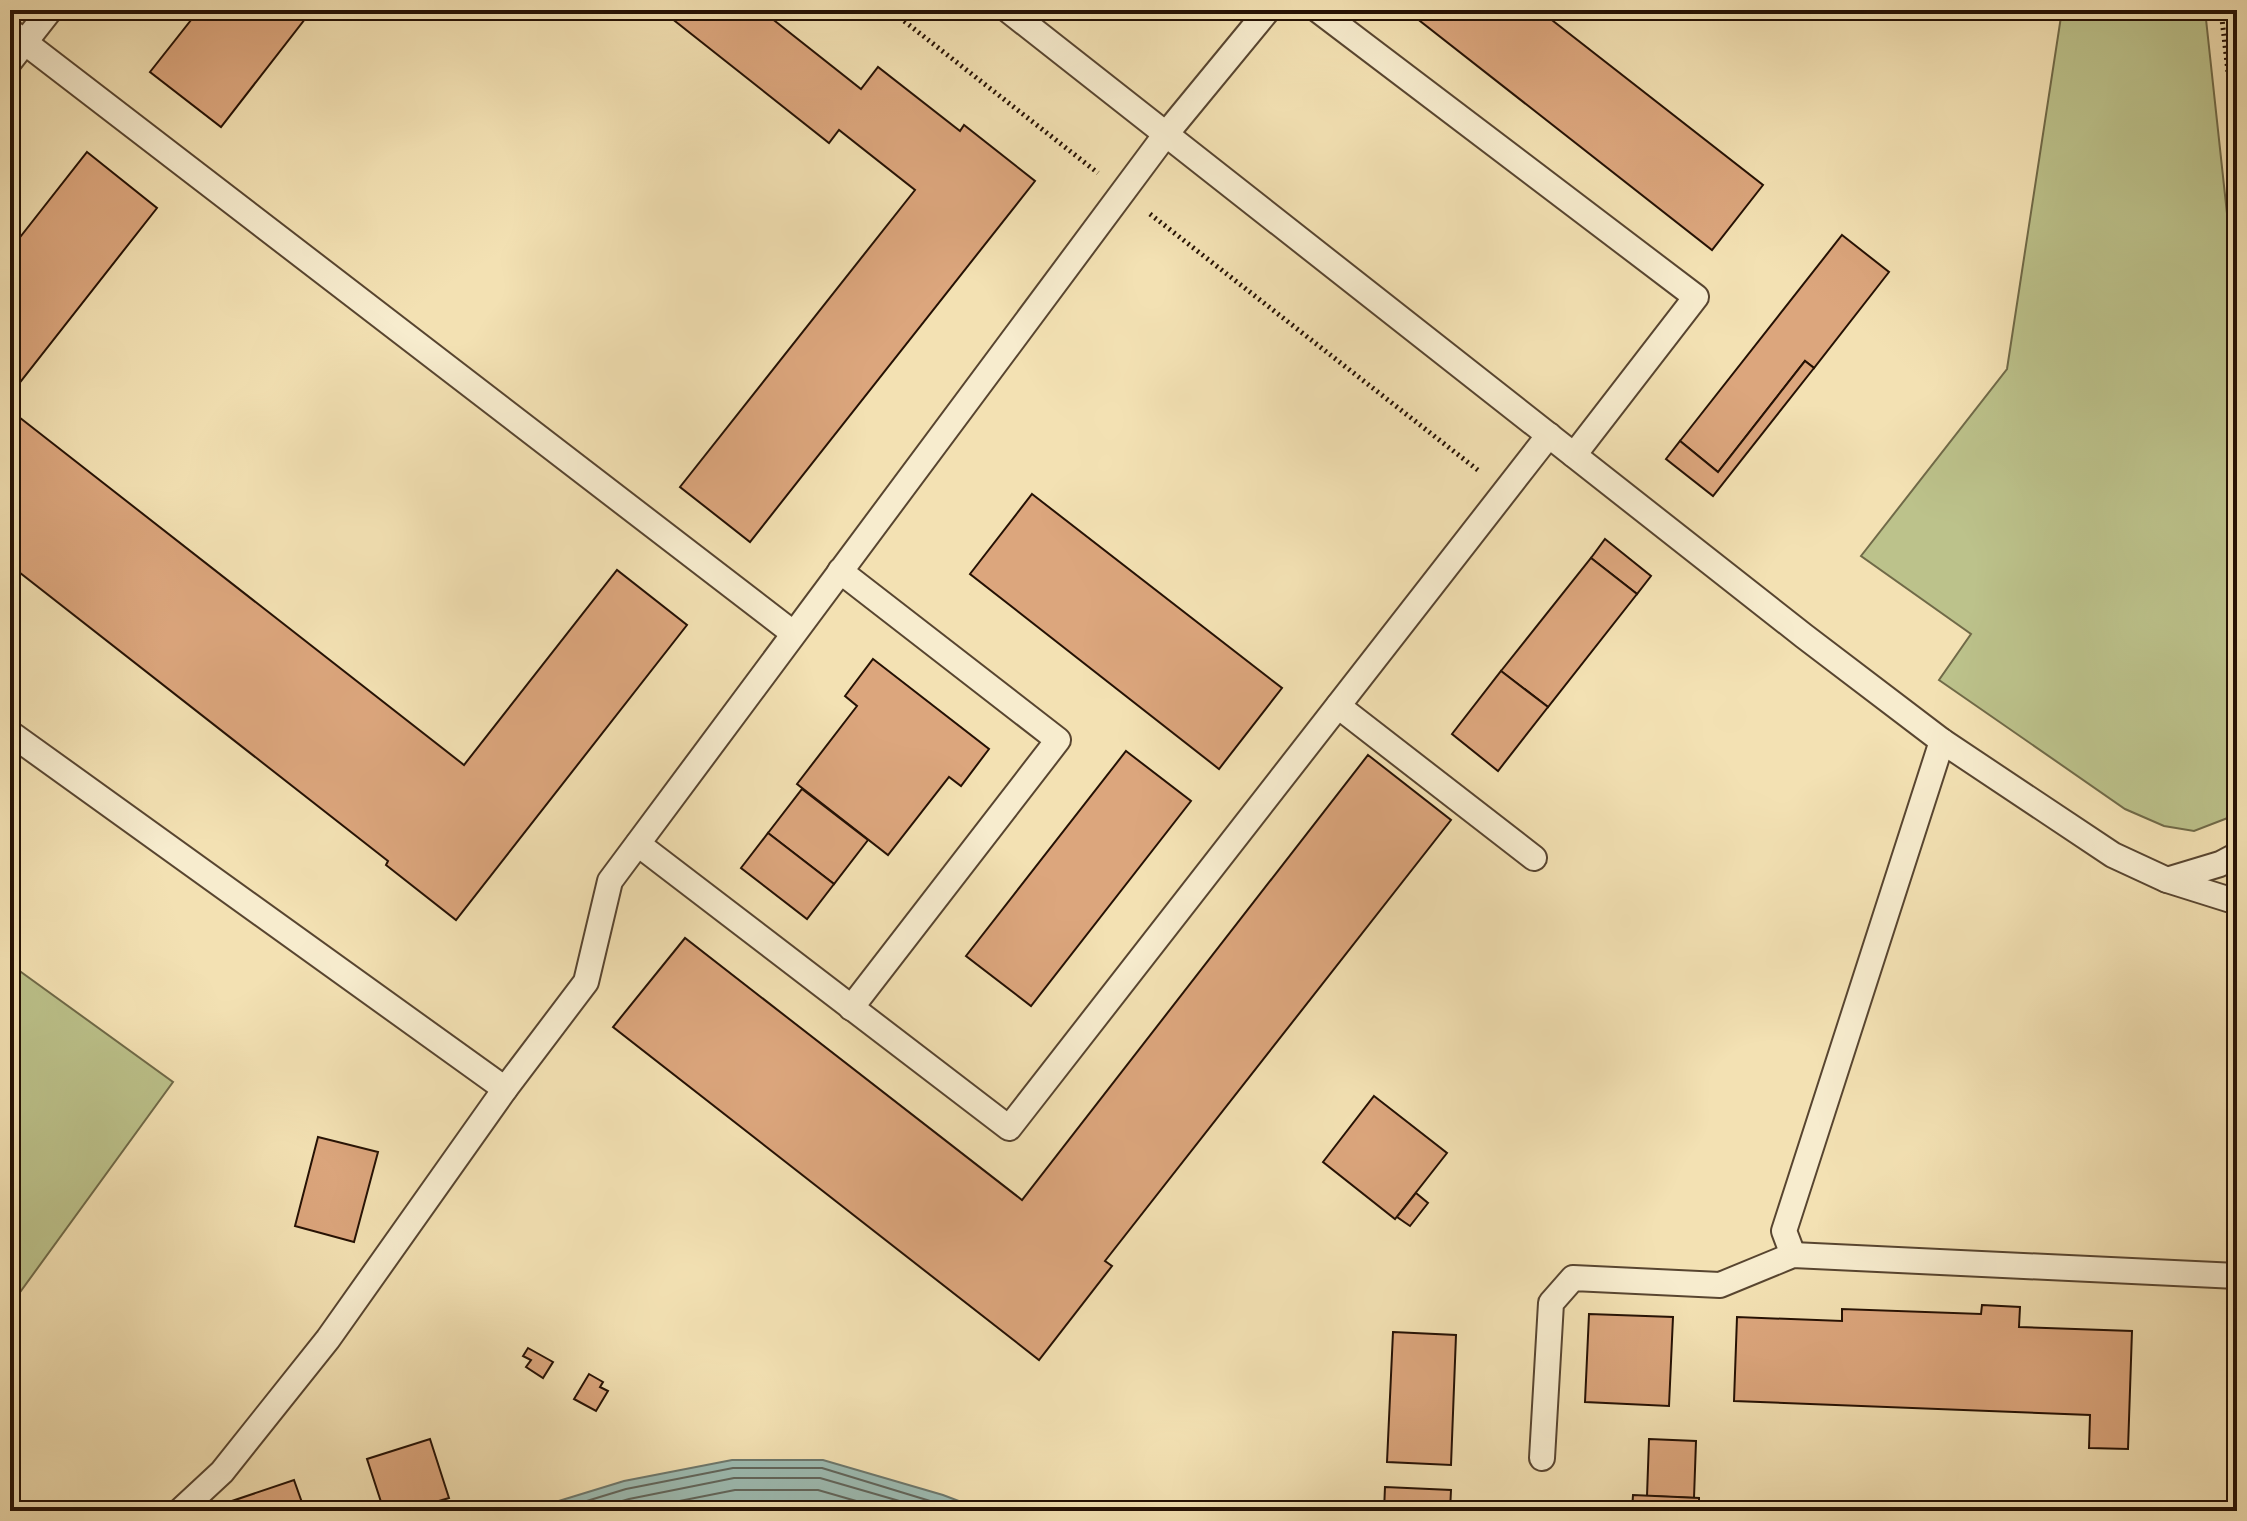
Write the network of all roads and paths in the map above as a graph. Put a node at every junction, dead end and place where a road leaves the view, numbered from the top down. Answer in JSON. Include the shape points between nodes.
{"nodes":[{"id":1,"x":50,"y":10,"type":"edge"},
{"id":2,"x":890,"y":10,"type":"edge"},
{"id":3,"x":1008,"y":10,"type":"edge"},
{"id":4,"x":1268,"y":10,"type":"edge"},
{"id":5,"x":1318,"y":10,"type":"edge"},
{"id":6,"x":2221,"y":10,"type":"edge"},
{"id":7,"x":15,"y":45,"type":"edge"},
{"id":8,"x":1166,"y":134,"type":"junction"},
{"id":9,"x":2237,"y":151,"type":"edge"},
{"id":10,"x":1122,"y":193,"type":"junction"},
{"id":11,"x":1549,"y":435,"type":"junction"},
{"id":12,"x":1574,"y":455,"type":"junction"},
{"id":13,"x":1505,"y":491,"type":"junction"},
{"id":14,"x":840,"y":571,"type":"junction"},
{"id":15,"x":793,"y":633,"type":"junction"},
{"id":16,"x":1338,"y":706,"type":"junction"},
{"id":17,"x":10,"y":733,"type":"edge"},
{"id":18,"x":1942,"y":741,"type":"junction"},
{"id":19,"x":638,"y":844,"type":"junction"},
{"id":20,"x":2237,"y":855,"type":"edge"},
{"id":21,"x":1534,"y":858,"type":"dead end"},
{"id":22,"x":2167,"y":880,"type":"junction"},
{"id":23,"x":2237,"y":902,"type":"edge"},
{"id":24,"x":851,"y":1008,"type":"junction"},
{"id":25,"x":505,"y":1089,"type":"junction"},
{"id":26,"x":1793,"y":1255,"type":"junction"},
{"id":27,"x":2237,"y":1276,"type":"edge"},
{"id":28,"x":1542,"y":1458,"type":"dead end"},
{"id":29,"x":180,"y":1511,"type":"edge"}],
"edges":[{"from":1,"to":7,"type":"lane"},
{"from":2,"to":10,"type":"path"},
{"from":3,"to":8,"type":"lane"},
{"from":4,"to":8,"type":"lane"},
{"from":5,"to":12,"type":"lane","via":[[1696,297]]},
{"from":6,"to":9,"type":"path"},
{"from":7,"to":15,"type":"lane"},
{"from":8,"to":10,"type":"lane"},
{"from":8,"to":11,"type":"lane"},
{"from":10,"to":13,"type":"path"},
{"from":10,"to":14,"type":"lane"},
{"from":11,"to":12,"type":"lane"},
{"from":11,"to":13,"type":"lane"},
{"from":12,"to":18,"type":"lane"},
{"from":13,"to":16,"type":"lane"},
{"from":14,"to":15,"type":"lane"},
{"from":14,"to":24,"type":"lane","via":[[1058,740]]},
{"from":15,"to":19,"type":"lane"},
{"from":16,"to":21,"type":"lane"},
{"from":16,"to":24,"type":"lane","via":[[1009,1128]]},
{"from":17,"to":25,"type":"lane"},
{"from":18,"to":22,"type":"lane","via":[[2113,855]]},
{"from":18,"to":26,"type":"lane","via":[[1784,1231]]},
{"from":19,"to":24,"type":"lane"},
{"from":19,"to":25,"type":"lane","via":[[610,881],[586,982]]},
{"from":20,"to":22,"type":"lane"},
{"from":22,"to":23,"type":"lane"},
{"from":25,"to":29,"type":"lane","via":[[328,1339],[222,1472]]},
{"from":26,"to":27,"type":"lane"},
{"from":26,"to":28,"type":"lane","via":[[1720,1285],[1573,1278],[1551,1303]]}]}
